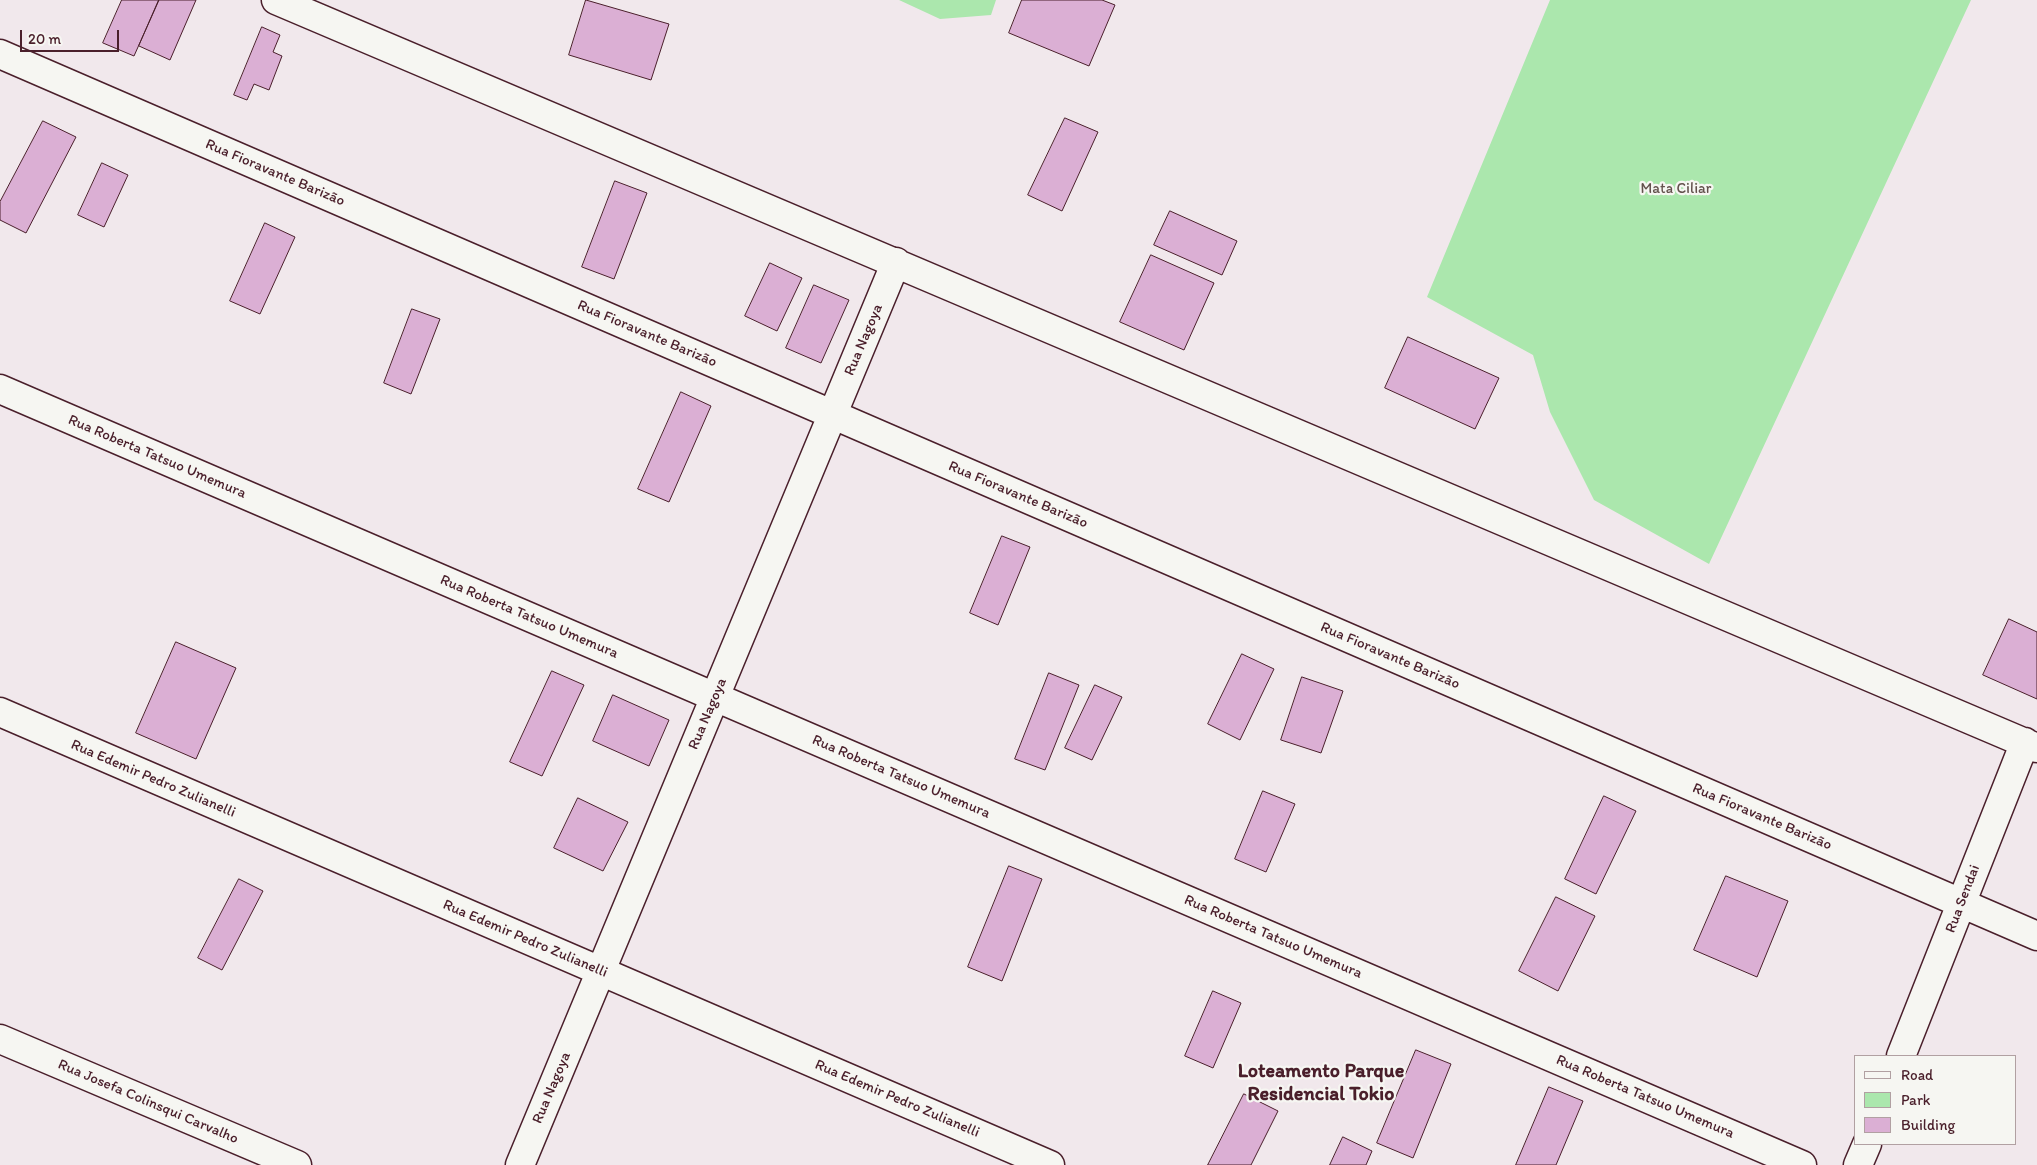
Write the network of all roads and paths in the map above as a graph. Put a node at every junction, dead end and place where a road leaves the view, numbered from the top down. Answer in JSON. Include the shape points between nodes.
{"nodes":[{"id":1,"x":276,"y":0,"type":"edge"},
{"id":2,"x":0,"y":54,"type":"edge"},
{"id":3,"x":896,"y":262,"type":"junction"},
{"id":4,"x":0,"y":389,"type":"edge"},
{"id":5,"x":833,"y":414,"type":"junction"},
{"id":6,"x":715,"y":697,"type":"junction"},
{"id":7,"x":0,"y":712,"type":"edge"},
{"id":8,"x":2031,"y":745,"type":"edge"},
{"id":9,"x":1962,"y":903,"type":"junction"},
{"id":10,"x":2037,"y":936,"type":"edge"},
{"id":11,"x":601,"y":972,"type":"junction"},
{"id":12,"x":0,"y":1039,"type":"edge"},
{"id":13,"x":1901,"y":1055,"type":"edge"},
{"id":14,"x":1867,"y":1145,"type":"edge"},
{"id":15,"x":297,"y":1165,"type":"edge"},
{"id":16,"x":520,"y":1165,"type":"edge"},
{"id":17,"x":1050,"y":1165,"type":"edge"},
{"id":18,"x":1802,"y":1165,"type":"edge"},
{"id":19,"x":1858,"y":1165,"type":"edge"}],
"edges":[{"from":1,"to":3,"type":"street"},
{"from":2,"to":5,"type":"street","name":"Rua Fioravante Barizão"},
{"from":3,"to":5,"type":"street","name":"Rua Nagoya"},
{"from":3,"to":8,"type":"street"},
{"from":4,"to":6,"type":"street","name":"Rua Roberta Tatsuo Umemura"},
{"from":5,"to":6,"type":"street","name":"Rua Nagoya"},
{"from":5,"to":9,"type":"street","name":"Rua Fioravante Barizão"},
{"from":6,"to":11,"type":"street","name":"Rua Nagoya"},
{"from":6,"to":18,"type":"street","name":"Rua Roberta Tatsuo Umemura"},
{"from":7,"to":11,"type":"street","name":"Rua Edemir Pedro Zulianelli"},
{"from":8,"to":9,"type":"street","name":"Rua Sendai"},
{"from":9,"to":10,"type":"street","name":"Rua Fioravante Barizão"},
{"from":9,"to":13,"type":"street","name":"Rua Sendai"},
{"from":11,"to":16,"type":"street","name":"Rua Nagoya"},
{"from":11,"to":17,"type":"street","name":"Rua Edemir Pedro Zulianelli"},
{"from":12,"to":15,"type":"street","name":"Rua Josefa Colinsqui Carvalho"},
{"from":14,"to":19,"type":"street"}]}
